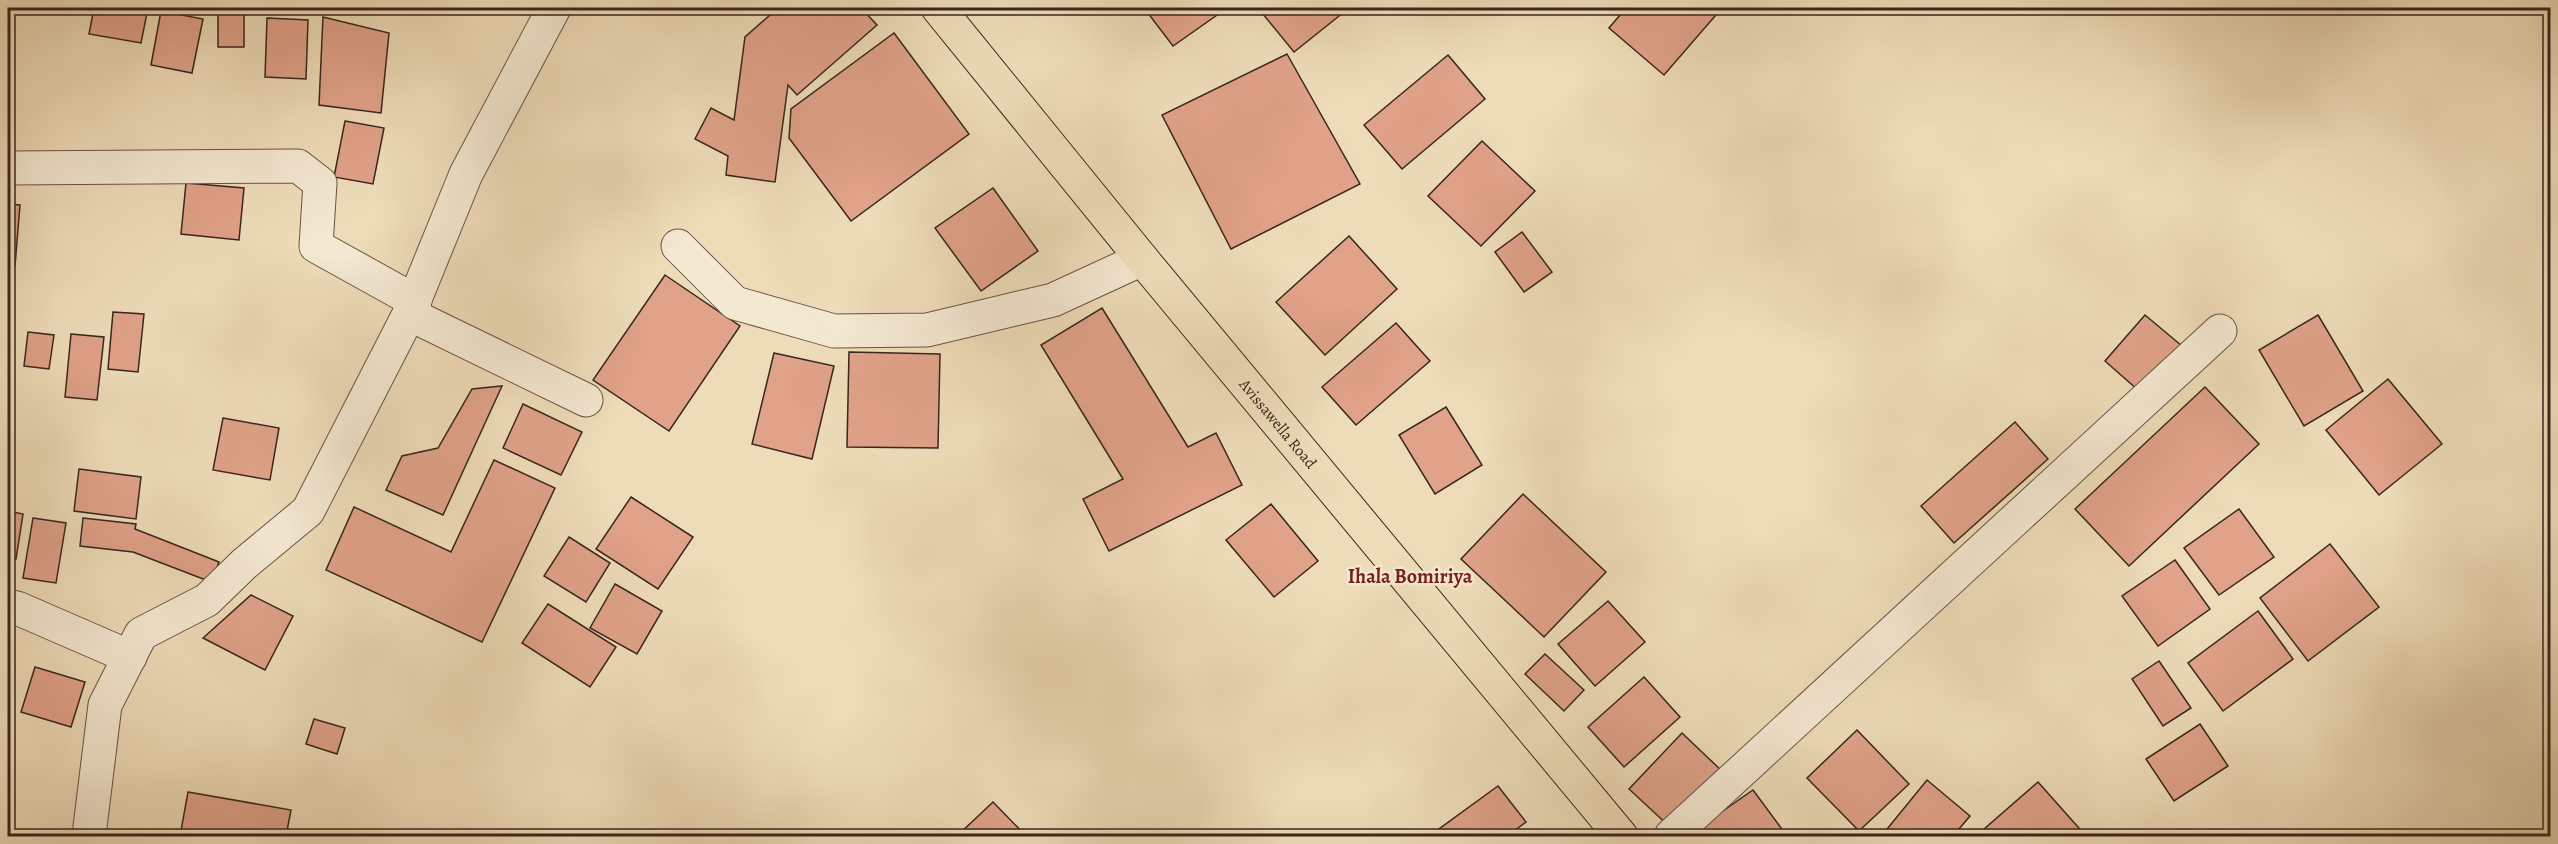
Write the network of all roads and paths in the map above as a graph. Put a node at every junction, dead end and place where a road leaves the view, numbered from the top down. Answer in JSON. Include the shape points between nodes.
{"nodes":[{"id":1,"x":554,"y":8,"type":"edge"},
{"id":2,"x":938,"y":8,"type":"edge"},
{"id":3,"x":8,"y":168,"type":"edge"},
{"id":4,"x":678,"y":246,"type":"dead end"},
{"id":5,"x":1142,"y":259,"type":"junction"},
{"id":6,"x":412,"y":308,"type":"junction"},
{"id":7,"x":2220,"y":332,"type":"dead end"},
{"id":8,"x":586,"y":400,"type":"dead end"},
{"id":9,"x":8,"y":606,"type":"edge"},
{"id":10,"x":130,"y":657,"type":"junction"},
{"id":11,"x":90,"y":826,"type":"dead end"},
{"id":12,"x":1621,"y":837,"type":"edge"},
{"id":13,"x":1671,"y":837,"type":"edge"}],
"edges":[{"from":1,"to":6,"type":"street","via":[[466,174]]},
{"from":2,"to":5,"type":"main road","name":"Avissawella Road"},
{"from":3,"to":6,"type":"street","via":[[298,166],[320,183],[316,246]]},
{"from":4,"to":5,"type":"street","via":[[735,303],[834,331],[927,330],[1053,300]]},
{"from":5,"to":12,"type":"main road","name":"Avissawella Road"},
{"from":6,"to":8,"type":"street"},
{"from":6,"to":10,"type":"street","via":[[308,511],[207,600],[141,634]]},
{"from":7,"to":13,"type":"street"},
{"from":9,"to":10,"type":"street"},
{"from":10,"to":11,"type":"street","via":[[105,705]]}]}
